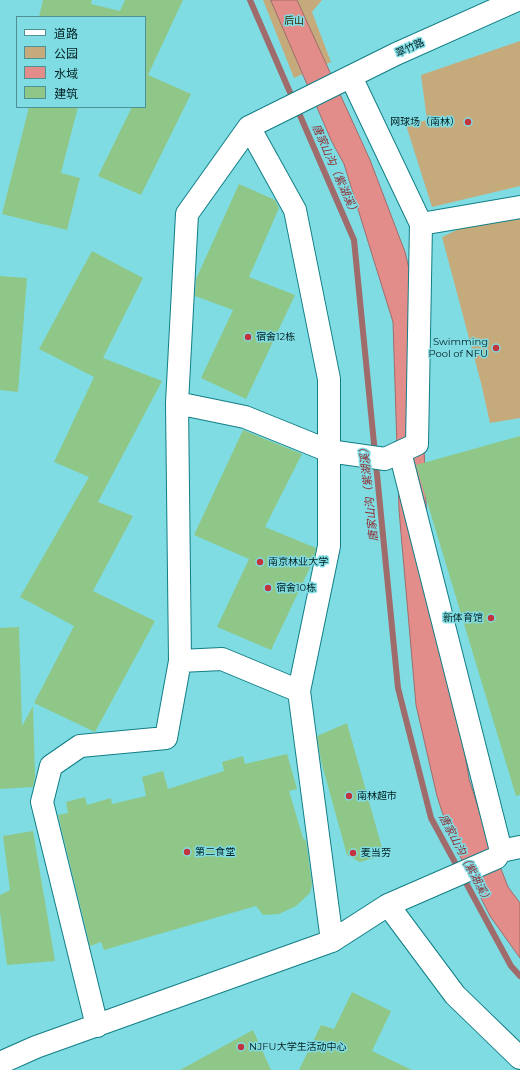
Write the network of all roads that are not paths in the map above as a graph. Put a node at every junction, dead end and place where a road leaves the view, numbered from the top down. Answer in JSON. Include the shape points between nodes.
{"nodes":[{"id":1,"x":517,"y":0,"type":"edge"},
{"id":2,"x":350,"y":77,"type":"junction"},
{"id":3,"x":249,"y":127,"type":"junction"},
{"id":4,"x":520,"y":207,"type":"edge"},
{"id":5,"x":421,"y":224,"type":"junction"},
{"id":6,"x":177,"y":403,"type":"junction"},
{"id":7,"x":329,"y":451,"type":"junction"},
{"id":8,"x":392,"y":455,"type":"junction"},
{"id":9,"x":180,"y":661,"type":"junction"},
{"id":10,"x":299,"y":691,"type":"junction"},
{"id":11,"x":511,"y":849,"type":"edge"},
{"id":12,"x":388,"y":905,"type":"junction"},
{"id":13,"x":332,"y":941,"type":"junction"},
{"id":14,"x":97,"y":1026,"type":"junction"},
{"id":15,"x":520,"y":1058,"type":"edge"},
{"id":16,"x":0,"y":1063,"type":"edge"}],
"edges":[{"from":1,"to":2,"type":"lane","name":"翠竹路"},
{"from":2,"to":3,"type":"lane","name":"翠竹路"},
{"from":2,"to":5,"type":"lane"},
{"from":3,"to":6,"type":"lane","via":[[187,214]]},
{"from":3,"to":7,"type":"lane","via":[[295,210],[329,379]]},
{"from":4,"to":5,"type":"lane"},
{"from":5,"to":8,"type":"lane","via":[[417,444]]},
{"from":6,"to":7,"type":"lane","via":[[245,417]]},
{"from":6,"to":9,"type":"lane"},
{"from":7,"to":8,"type":"lane","via":[[363,456]]},
{"from":7,"to":10,"type":"lane","via":[[329,546]]},
{"from":8,"to":11,"type":"lane"},
{"from":9,"to":10,"type":"lane","via":[[222,659]]},
{"from":9,"to":14,"type":"lane","via":[[166,738],[80,746],[51,766],[42,802]]},
{"from":10,"to":13,"type":"lane"},
{"from":11,"to":12,"type":"lane"},
{"from":12,"to":13,"type":"lane"},
{"from":12,"to":15,"type":"lane","via":[[455,995]]},
{"from":13,"to":14,"type":"lane"},
{"from":14,"to":16,"type":"lane"}]}
